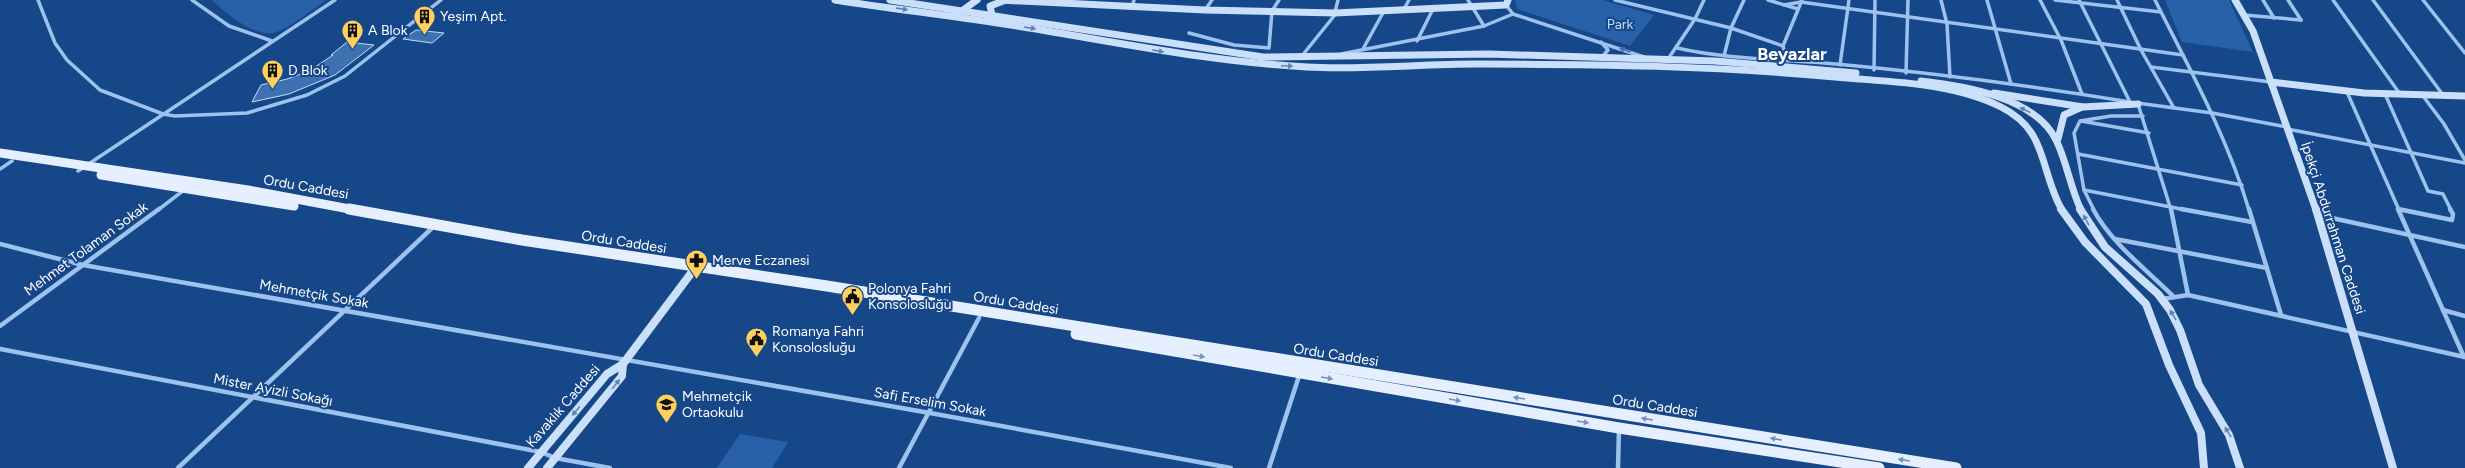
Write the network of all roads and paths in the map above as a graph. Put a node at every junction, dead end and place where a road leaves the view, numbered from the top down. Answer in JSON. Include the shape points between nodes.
{"nodes":[{"id":1,"x":38,"y":0,"type":"edge"},
{"id":2,"x":192,"y":0,"type":"edge"},
{"id":3,"x":335,"y":0,"type":"edge"},
{"id":4,"x":441,"y":0,"type":"edge"},
{"id":5,"x":835,"y":0,"type":"edge"},
{"id":6,"x":890,"y":0,"type":"edge"},
{"id":7,"x":978,"y":0,"type":"edge"},
{"id":8,"x":1000,"y":0,"type":"edge"},
{"id":9,"x":1006,"y":0,"type":"edge"},
{"id":10,"x":1212,"y":0,"type":"edge"},
{"id":11,"x":1279,"y":0,"type":"edge"},
{"id":12,"x":1338,"y":0,"type":"edge"},
{"id":13,"x":1409,"y":0,"type":"edge"},
{"id":14,"x":1615,"y":0,"type":"edge"},
{"id":15,"x":1702,"y":0,"type":"edge"},
{"id":16,"x":1744,"y":0,"type":"edge"},
{"id":17,"x":1768,"y":0,"type":"edge"},
{"id":18,"x":1849,"y":0,"type":"edge"},
{"id":19,"x":1875,"y":0,"type":"edge"},
{"id":20,"x":1908,"y":0,"type":"edge"},
{"id":21,"x":1941,"y":0,"type":"edge"},
{"id":22,"x":1987,"y":0,"type":"edge"},
{"id":23,"x":2040,"y":0,"type":"edge"},
{"id":24,"x":2055,"y":0,"type":"edge"},
{"id":25,"x":2117,"y":0,"type":"edge"},
{"id":26,"x":2155,"y":0,"type":"edge"},
{"id":27,"x":2236,"y":0,"type":"edge"},
{"id":28,"x":2264,"y":0,"type":"edge"},
{"id":29,"x":2288,"y":0,"type":"edge"},
{"id":30,"x":2334,"y":0,"type":"edge"},
{"id":31,"x":2373,"y":0,"type":"edge"},
{"id":32,"x":2423,"y":0,"type":"edge"},
{"id":33,"x":1039,"y":1,"type":"edge"},
{"id":34,"x":1062,"y":1,"type":"edge"},
{"id":35,"x":1802,"y":1,"type":"edge"},
{"id":36,"x":2080,"y":1,"type":"edge"},
{"id":37,"x":1507,"y":2,"type":"edge"},
{"id":38,"x":1133,"y":3,"type":"edge"},
{"id":39,"x":1470,"y":3,"type":"edge"},
{"id":40,"x":1784,"y":5,"type":"junction"},
{"id":41,"x":1433,"y":8,"type":"junction"},
{"id":42,"x":2121,"y":8,"type":"junction"},
{"id":43,"x":1404,"y":9,"type":"junction"},
{"id":44,"x":1798,"y":9,"type":"junction"},
{"id":45,"x":1848,"y":9,"type":"junction"},
{"id":46,"x":1204,"y":10,"type":"junction"},
{"id":47,"x":1272,"y":11,"type":"junction"},
{"id":48,"x":1384,"y":11,"type":"junction"},
{"id":49,"x":2161,"y":12,"type":"junction"},
{"id":50,"x":1335,"y":13,"type":"junction"},
{"id":51,"x":958,"y":14,"type":"junction"},
{"id":52,"x":1513,"y":14,"type":"junction"},
{"id":53,"x":1876,"y":14,"type":"junction"},
{"id":54,"x":2244,"y":14,"type":"junction"},
{"id":55,"x":992,"y":15,"type":"junction"},
{"id":56,"x":2274,"y":18,"type":"junction"},
{"id":57,"x":1695,"y":19,"type":"junction"},
{"id":58,"x":1909,"y":19,"type":"junction"},
{"id":59,"x":1947,"y":24,"type":"junction"},
{"id":60,"x":1484,"y":26,"type":"junction"},
{"id":61,"x":1731,"y":28,"type":"junction"},
{"id":62,"x":1998,"y":31,"type":"junction"},
{"id":63,"x":1188,"y":33,"type":"dead end"},
{"id":64,"x":2061,"y":40,"type":"junction"},
{"id":65,"x":272,"y":41,"type":"junction"},
{"id":66,"x":1417,"y":41,"type":"junction"},
{"id":67,"x":1601,"y":42,"type":"junction"},
{"id":68,"x":1784,"y":46,"type":"junction"},
{"id":69,"x":2102,"y":46,"type":"junction"},
{"id":70,"x":1677,"y":48,"type":"junction"},
{"id":71,"x":1363,"y":49,"type":"junction"},
{"id":72,"x":2141,"y":50,"type":"junction"},
{"id":73,"x":2465,"y":53,"type":"edge"},
{"id":74,"x":2182,"y":55,"type":"junction"},
{"id":75,"x":1724,"y":56,"type":"junction"},
{"id":76,"x":1602,"y":57,"type":"junction"},
{"id":77,"x":1301,"y":58,"type":"junction"},
{"id":78,"x":1330,"y":58,"type":"junction"},
{"id":79,"x":1650,"y":58,"type":"junction"},
{"id":80,"x":1668,"y":59,"type":"junction"},
{"id":81,"x":1788,"y":60,"type":"junction"},
{"id":82,"x":1840,"y":65,"type":"junction"},
{"id":83,"x":2151,"y":67,"type":"junction"},
{"id":84,"x":1874,"y":70,"type":"junction"},
{"id":85,"x":2192,"y":71,"type":"junction"},
{"id":86,"x":1906,"y":73,"type":"junction"},
{"id":87,"x":1950,"y":77,"type":"junction"},
{"id":88,"x":2271,"y":82,"type":"junction"},
{"id":89,"x":2011,"y":84,"type":"junction"},
{"id":90,"x":1968,"y":88,"type":"junction"},
{"id":91,"x":2346,"y":92,"type":"junction"},
{"id":92,"x":2385,"y":93,"type":"junction"},
{"id":93,"x":2082,"y":94,"type":"junction"},
{"id":94,"x":2400,"y":94,"type":"junction"},
{"id":95,"x":2423,"y":96,"type":"junction"},
{"id":96,"x":2443,"y":96,"type":"junction"},
{"id":97,"x":2465,"y":96,"type":"edge"},
{"id":98,"x":2130,"y":102,"type":"junction"},
{"id":99,"x":2138,"y":104,"type":"junction"},
{"id":100,"x":2083,"y":107,"type":"junction"},
{"id":101,"x":2174,"y":108,"type":"junction"},
{"id":102,"x":2212,"y":113,"type":"junction"},
{"id":103,"x":163,"y":114,"type":"junction"},
{"id":104,"x":2142,"y":116,"type":"junction"},
{"id":105,"x":2080,"y":121,"type":"junction"},
{"id":106,"x":2287,"y":128,"type":"junction"},
{"id":107,"x":2149,"y":133,"type":"junction"},
{"id":108,"x":2058,"y":139,"type":"junction"},
{"id":109,"x":2371,"y":144,"type":"junction"},
{"id":110,"x":2411,"y":152,"type":"junction"},
{"id":111,"x":0,"y":153,"type":"edge"},
{"id":112,"x":2078,"y":154,"type":"junction"},
{"id":113,"x":0,"y":159,"type":"edge"},
{"id":114,"x":12,"y":161,"type":"junction"},
{"id":115,"x":2465,"y":161,"type":"edge"},
{"id":116,"x":2158,"y":168,"type":"junction"},
{"id":117,"x":0,"y":169,"type":"edge"},
{"id":118,"x":81,"y":169,"type":"junction"},
{"id":119,"x":2242,"y":185,"type":"junction"},
{"id":120,"x":184,"y":190,"type":"junction"},
{"id":121,"x":2084,"y":190,"type":"junction"},
{"id":122,"x":2171,"y":207,"type":"junction"},
{"id":123,"x":2398,"y":209,"type":"junction"},
{"id":124,"x":2318,"y":215,"type":"junction"},
{"id":125,"x":2252,"y":222,"type":"junction"},
{"id":126,"x":431,"y":229,"type":"junction"},
{"id":127,"x":2410,"y":235,"type":"junction"},
{"id":128,"x":2114,"y":238,"type":"junction"},
{"id":129,"x":0,"y":244,"type":"edge"},
{"id":130,"x":2465,"y":248,"type":"edge"},
{"id":131,"x":2180,"y":252,"type":"junction"},
{"id":132,"x":83,"y":265,"type":"junction"},
{"id":133,"x":2267,"y":268,"type":"junction"},
{"id":134,"x":693,"y":271,"type":"junction"},
{"id":135,"x":2188,"y":296,"type":"junction"},
{"id":136,"x":2174,"y":297,"type":"junction"},
{"id":137,"x":2163,"y":300,"type":"junction"},
{"id":138,"x":344,"y":310,"type":"junction"},
{"id":139,"x":2443,"y":310,"type":"junction"},
{"id":140,"x":2281,"y":315,"type":"junction"},
{"id":141,"x":2465,"y":316,"type":"edge"},
{"id":142,"x":979,"y":318,"type":"junction"},
{"id":143,"x":0,"y":326,"type":"edge"},
{"id":144,"x":2352,"y":332,"type":"junction"},
{"id":145,"x":0,"y":349,"type":"edge"},
{"id":146,"x":2465,"y":357,"type":"edge"},
{"id":147,"x":624,"y":362,"type":"junction"},
{"id":148,"x":1300,"y":374,"type":"junction"},
{"id":149,"x":250,"y":398,"type":"junction"},
{"id":150,"x":930,"y":413,"type":"junction"},
{"id":151,"x":1619,"y":428,"type":"junction"},
{"id":152,"x":541,"y":452,"type":"junction"},
{"id":153,"x":555,"y":458,"type":"junction"},
{"id":154,"x":178,"y":468,"type":"edge"},
{"id":155,"x":528,"y":468,"type":"edge"},
{"id":156,"x":547,"y":468,"type":"edge"},
{"id":157,"x":610,"y":468,"type":"edge"},
{"id":158,"x":900,"y":468,"type":"edge"},
{"id":159,"x":1231,"y":468,"type":"edge"},
{"id":160,"x":1269,"y":468,"type":"edge"},
{"id":161,"x":1618,"y":468,"type":"edge"},
{"id":162,"x":1879,"y":468,"type":"edge"},
{"id":163,"x":1956,"y":468,"type":"edge"},
{"id":164,"x":2204,"y":468,"type":"edge"},
{"id":165,"x":2240,"y":468,"type":"edge"},
{"id":166,"x":2393,"y":468,"type":"edge"}],
"edges":[{"from":1,"to":103,"type":"street","via":[[55,43],[78,70],[100,90]]},
{"from":2,"to":65,"type":"street","via":[[204,11],[233,29]]},
{"from":3,"to":65,"type":"street"},
{"from":4,"to":103,"type":"street","via":[[346,76],[307,95],[247,113],[175,116]]},
{"from":5,"to":51,"type":"main road","one_way":true},
{"from":6,"to":51,"type":"main road"},
{"from":7,"to":51,"type":"main road"},
{"from":8,"to":9,"type":"main road"},
{"from":9,"to":33,"type":"main road"},
{"from":9,"to":55,"type":"main road","via":[[990,6]]},
{"from":10,"to":46,"type":"street"},
{"from":11,"to":47,"type":"street"},
{"from":12,"to":50,"type":"street"},
{"from":13,"to":43,"type":"street"},
{"from":14,"to":57,"type":"street"},
{"from":15,"to":57,"type":"street"},
{"from":16,"to":61,"type":"street"},
{"from":17,"to":40,"type":"street"},
{"from":18,"to":45,"type":"street"},
{"from":19,"to":53,"type":"street"},
{"from":20,"to":58,"type":"street"},
{"from":21,"to":59,"type":"street"},
{"from":22,"to":62,"type":"street"},
{"from":23,"to":64,"type":"street"},
{"from":24,"to":36,"type":"street"},
{"from":25,"to":42,"type":"street"},
{"from":26,"to":49,"type":"street"},
{"from":27,"to":54,"type":"main road","name":"İpekçi Abdurrahman Caddesi"},
{"from":28,"to":56,"type":"street"},
{"from":29,"to":56,"type":"street","via":[[2302,20]]},
{"from":30,"to":94,"type":"street"},
{"from":31,"to":96,"type":"street"},
{"from":32,"to":73,"type":"street"},
{"from":33,"to":34,"type":"main road"},
{"from":34,"to":38,"type":"main road"},
{"from":35,"to":40,"type":"street"},
{"from":35,"to":44,"type":"street"},
{"from":35,"to":45,"type":"street"},
{"from":36,"to":42,"type":"street"},
{"from":36,"to":69,"type":"street"},
{"from":37,"to":39,"type":"main road"},
{"from":37,"to":52,"type":"street"},
{"from":38,"to":46,"type":"main road"},
{"from":39,"to":41,"type":"main road"},
{"from":39,"to":60,"type":"street"},
{"from":40,"to":44,"type":"street"},
{"from":41,"to":43,"type":"main road"},
{"from":41,"to":66,"type":"street"},
{"from":42,"to":49,"type":"street"},
{"from":42,"to":72,"type":"street"},
{"from":43,"to":48,"type":"main road"},
{"from":44,"to":68,"type":"street"},
{"from":45,"to":53,"type":"street"},
{"from":45,"to":82,"type":"street"},
{"from":46,"to":47,"type":"main road"},
{"from":47,"to":50,"type":"main road"},
{"from":47,"to":63,"type":"street","via":[[1269,48],[1234,45]]},
{"from":48,"to":50,"type":"main road"},
{"from":48,"to":71,"type":"street"},
{"from":49,"to":74,"type":"street"},
{"from":50,"to":77,"type":"street","via":[[1325,30]]},
{"from":51,"to":55,"type":"main road"},
{"from":51,"to":164,"type":"main road","one_way":true,"via":[[1132,47],[1261,65],[1330,67],[1506,64],[1722,69],[1928,87],[1977,98],[2002,107],[2030,127],[2043,148],[2055,199],[2068,221],[2146,304],[2169,364],[2201,433]]},
{"from":52,"to":60,"type":"street"},
{"from":52,"to":67,"type":"street"},
{"from":53,"to":58,"type":"street"},
{"from":53,"to":84,"type":"street"},
{"from":54,"to":56,"type":"street"},
{"from":54,"to":88,"type":"main road","name":"İpekçi Abdurrahman Caddesi"},
{"from":55,"to":77,"type":"main road","via":[[1195,48],[1263,57]]},
{"from":57,"to":61,"type":"street"},
{"from":57,"to":70,"type":"street"},
{"from":58,"to":59,"type":"street"},
{"from":58,"to":86,"type":"street"},
{"from":59,"to":62,"type":"street"},
{"from":59,"to":87,"type":"street"},
{"from":60,"to":66,"type":"street"},
{"from":61,"to":68,"type":"street"},
{"from":61,"to":75,"type":"street"},
{"from":62,"to":64,"type":"street"},
{"from":62,"to":89,"type":"street"},
{"from":64,"to":69,"type":"street"},
{"from":64,"to":93,"type":"street"},
{"from":65,"to":103,"type":"street"},
{"from":66,"to":71,"type":"street"},
{"from":67,"to":76,"type":"street","via":[[1608,50]]},
{"from":79,"to":67,"type":"street","one_way":true},
{"from":68,"to":81,"type":"street"},
{"from":69,"to":72,"type":"street"},
{"from":69,"to":98,"type":"street"},
{"from":70,"to":75,"type":"street","via":[[1704,56]]},
{"from":70,"to":80,"type":"street"},
{"from":71,"to":78,"type":"street"},
{"from":72,"to":74,"type":"street"},
{"from":72,"to":83,"type":"street"},
{"from":74,"to":85,"type":"street"},
{"from":75,"to":81,"type":"street"},
{"from":76,"to":78,"type":"main road","via":[[1489,54]]},
{"from":76,"to":79,"type":"main road"},
{"from":77,"to":78,"type":"main road"},
{"from":79,"to":80,"type":"main road"},
{"from":80,"to":90,"type":"main road","via":[[1832,71]]},
{"from":81,"to":82,"type":"street"},
{"from":82,"to":84,"type":"street"},
{"from":83,"to":85,"type":"street"},
{"from":83,"to":101,"type":"street"},
{"from":84,"to":86,"type":"street"},
{"from":85,"to":88,"type":"street"},
{"from":85,"to":102,"type":"street"},
{"from":86,"to":87,"type":"street"},
{"from":87,"to":89,"type":"street"},
{"from":88,"to":91,"type":"main road"},
{"from":88,"to":106,"type":"main road","name":"İpekçi Abdurrahman Caddesi"},
{"from":89,"to":93,"type":"street"},
{"from":90,"to":100,"type":"main road"},
{"from":108,"to":90,"type":"main road","one_way":true,"via":[[2031,113]]},
{"from":91,"to":92,"type":"main road"},
{"from":91,"to":109,"type":"street"},
{"from":92,"to":94,"type":"main road"},
{"from":92,"to":110,"type":"street"},
{"from":93,"to":98,"type":"street"},
{"from":94,"to":95,"type":"main road"},
{"from":95,"to":96,"type":"main road"},
{"from":95,"to":115,"type":"street","via":[[2444,124]]},
{"from":96,"to":97,"type":"main road"},
{"from":98,"to":99,"type":"street"},
{"from":99,"to":100,"type":"main road"},
{"from":99,"to":101,"type":"street"},
{"from":99,"to":104,"type":"street"},
{"from":100,"to":108,"type":"main road","via":[[2064,116]]},
{"from":101,"to":102,"type":"street"},
{"from":102,"to":106,"type":"street"},
{"from":102,"to":119,"type":"street"},
{"from":103,"to":118,"type":"street"},
{"from":104,"to":105,"type":"street","via":[[2111,116]]},
{"from":104,"to":107,"type":"street"},
{"from":105,"to":107,"type":"street"},
{"from":105,"to":112,"type":"street","via":[[2074,132]]},
{"from":106,"to":109,"type":"street"},
{"from":106,"to":124,"type":"main road","name":"İpekçi Abdurrahman Caddesi"},
{"from":107,"to":116,"type":"street"},
{"from":137,"to":108,"type":"main road","one_way":true,"via":[[2107,249],[2090,227],[2069,183]]},
{"from":109,"to":110,"type":"street"},
{"from":109,"to":123,"type":"street"},
{"from":110,"to":115,"type":"street"},
{"from":110,"to":123,"type":"street","via":[[2428,191],[2443,194],[2453,214],[2452,220]]},
{"from":111,"to":118,"type":"main road","name":"Ordu Caddesi"},
{"from":112,"to":116,"type":"street"},
{"from":112,"to":121,"type":"street"},
{"from":113,"to":114,"type":"main road","name":"Ordu Caddesi"},
{"from":114,"to":117,"type":"street"},
{"from":114,"to":118,"type":"main road","name":"Ordu Caddesi"},
{"from":116,"to":119,"type":"street"},
{"from":116,"to":122,"type":"street"},
{"from":118,"to":120,"type":"main road","name":"Ordu Caddesi"},
{"from":118,"to":134,"type":"main road","name":"Ordu Caddesi","via":[[248,190]]},
{"from":119,"to":125,"type":"street"},
{"from":120,"to":126,"type":"main road","name":"Ordu Caddesi","via":[[244,197]]},
{"from":120,"to":132,"type":"street","name":"Mehmet Tolaman Sokak"},
{"from":121,"to":122,"type":"street"},
{"from":121,"to":128,"type":"street","via":[[2099,220]]},
{"from":122,"to":125,"type":"street"},
{"from":122,"to":131,"type":"street"},
{"from":123,"to":127,"type":"street"},
{"from":124,"to":127,"type":"street"},
{"from":124,"to":144,"type":"main road","name":"İpekçi Abdurrahman Caddesi"},
{"from":125,"to":133,"type":"street"},
{"from":126,"to":134,"type":"main road","name":"Ordu Caddesi"},
{"from":126,"to":138,"type":"street"},
{"from":127,"to":130,"type":"street"},
{"from":127,"to":139,"type":"street"},
{"from":128,"to":131,"type":"street"},
{"from":128,"to":136,"type":"street"},
{"from":129,"to":132,"type":"street","name":"Mehmetçik Sokak"},
{"from":131,"to":133,"type":"street"},
{"from":131,"to":135,"type":"street"},
{"from":132,"to":138,"type":"street","name":"Mehmetçik Sokak"},
{"from":132,"to":143,"type":"street","name":"Mehmet Tolaman Sokak"},
{"from":133,"to":140,"type":"street"},
{"from":134,"to":142,"type":"main road","name":"Ordu Caddesi"},
{"from":134,"to":147,"type":"main road","name":"Kavaklık Caddesi"},
{"from":163,"to":134,"type":"main road","name":"Ordu Caddesi","one_way":true,"via":[[827,286]]},
{"from":135,"to":136,"type":"street"},
{"from":135,"to":140,"type":"street"},
{"from":136,"to":137,"type":"street"},
{"from":165,"to":137,"type":"main road","one_way":true,"via":[[2238,454],[2229,433],[2199,386],[2189,364],[2184,338]]},
{"from":138,"to":147,"type":"street","name":"Mehmetçik Sokak"},
{"from":138,"to":149,"type":"street"},
{"from":139,"to":141,"type":"street"},
{"from":139,"to":146,"type":"street"},
{"from":140,"to":144,"type":"street"},
{"from":142,"to":148,"type":"main road","name":"Ordu Caddesi","one_way":true},
{"from":142,"to":150,"type":"street"},
{"from":144,"to":146,"type":"street"},
{"from":144,"to":166,"type":"main road","name":"İpekçi Abdurrahman Caddesi"},
{"from":145,"to":149,"type":"street","name":"Mister Ayizli Sokağı"},
{"from":147,"to":150,"type":"street","name":"Safi Erselim Sokak"},
{"from":147,"to":152,"type":"main road","name":"Kavaklık Caddesi","one_way":true,"via":[[607,374]]},
{"from":153,"to":147,"type":"main road","name":"Kavaklık Caddesi","one_way":true,"via":[[622,376]]},
{"from":148,"to":151,"type":"main road","name":"Ordu Caddesi","one_way":true},
{"from":148,"to":160,"type":"street"},
{"from":149,"to":152,"type":"street","name":"Mister Ayizli Sokağı"},
{"from":149,"to":154,"type":"street"},
{"from":150,"to":158,"type":"street"},
{"from":150,"to":159,"type":"street","name":"Safi Erselim Sokak"},
{"from":151,"to":161,"type":"street"},
{"from":151,"to":162,"type":"main road","name":"Ordu Caddesi"},
{"from":152,"to":153,"type":"street","name":"Mister Ayizli Sokağı"},
{"from":152,"to":155,"type":"main road","name":"Kavaklık Caddesi"},
{"from":153,"to":156,"type":"main road","name":"Kavaklık Caddesi"},
{"from":153,"to":157,"type":"street","name":"Mister Ayizli Sokağı"}]}
